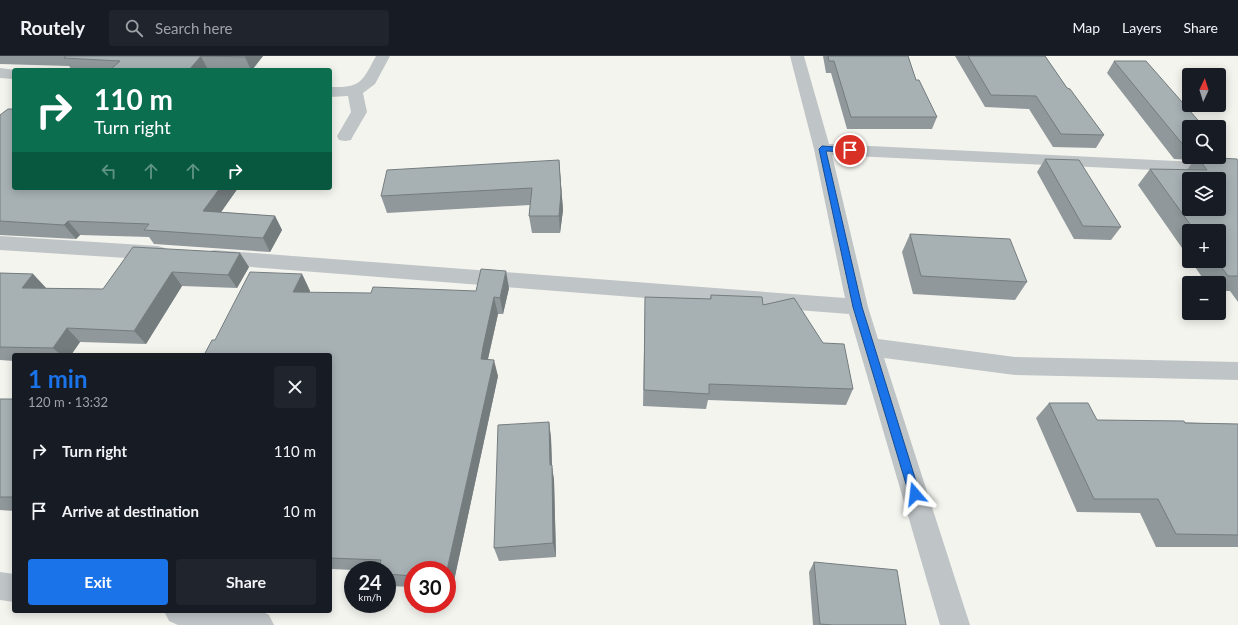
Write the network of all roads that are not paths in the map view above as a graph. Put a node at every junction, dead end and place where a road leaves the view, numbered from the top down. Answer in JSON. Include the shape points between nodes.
{"nodes":[{"id":1,"x":383,"y":56,"type":"edge"},
{"id":2,"x":797,"y":56,"type":"edge"},
{"id":3,"x":0,"y":73,"type":"edge"},
{"id":4,"x":12,"y":74,"type":"edge"},
{"id":5,"x":355,"y":90,"type":"junction"},
{"id":6,"x":332,"y":92,"type":"edge"},
{"id":7,"x":345,"y":136,"type":"dead end"},
{"id":8,"x":822,"y":149,"type":"junction"},
{"id":9,"x":1238,"y":169,"type":"edge"},
{"id":10,"x":0,"y":243,"type":"edge"},
{"id":11,"x":264,"y":260,"type":"junction"},
{"id":12,"x":253,"y":280,"type":"edge"},
{"id":13,"x":857,"y":307,"type":"junction"},
{"id":14,"x":870,"y":348,"type":"junction"},
{"id":15,"x":1238,"y":371,"type":"edge"},
{"id":16,"x":0,"y":586,"type":"edge"},
{"id":17,"x":12,"y":588,"type":"edge"},
{"id":18,"x":190,"y":613,"type":"edge"},
{"id":19,"x":259,"y":625,"type":"edge"},
{"id":20,"x":955,"y":625,"type":"edge"}],
"edges":[{"from":1,"to":5,"type":"street","via":[[368,83]]},
{"from":2,"to":8,"type":"street"},
{"from":3,"to":4,"type":"street"},
{"from":5,"to":6,"type":"street"},
{"from":5,"to":7,"type":"street","via":[[359,112]]},
{"from":8,"to":9,"type":"street"},
{"from":8,"to":13,"type":"street"},
{"from":10,"to":11,"type":"street"},
{"from":11,"to":12,"type":"street"},
{"from":11,"to":13,"type":"street"},
{"from":13,"to":14,"type":"street"},
{"from":14,"to":15,"type":"street","via":[[1015,366]]},
{"from":14,"to":20,"type":"street"},
{"from":16,"to":17,"type":"street"},
{"from":18,"to":19,"type":"street"}]}
